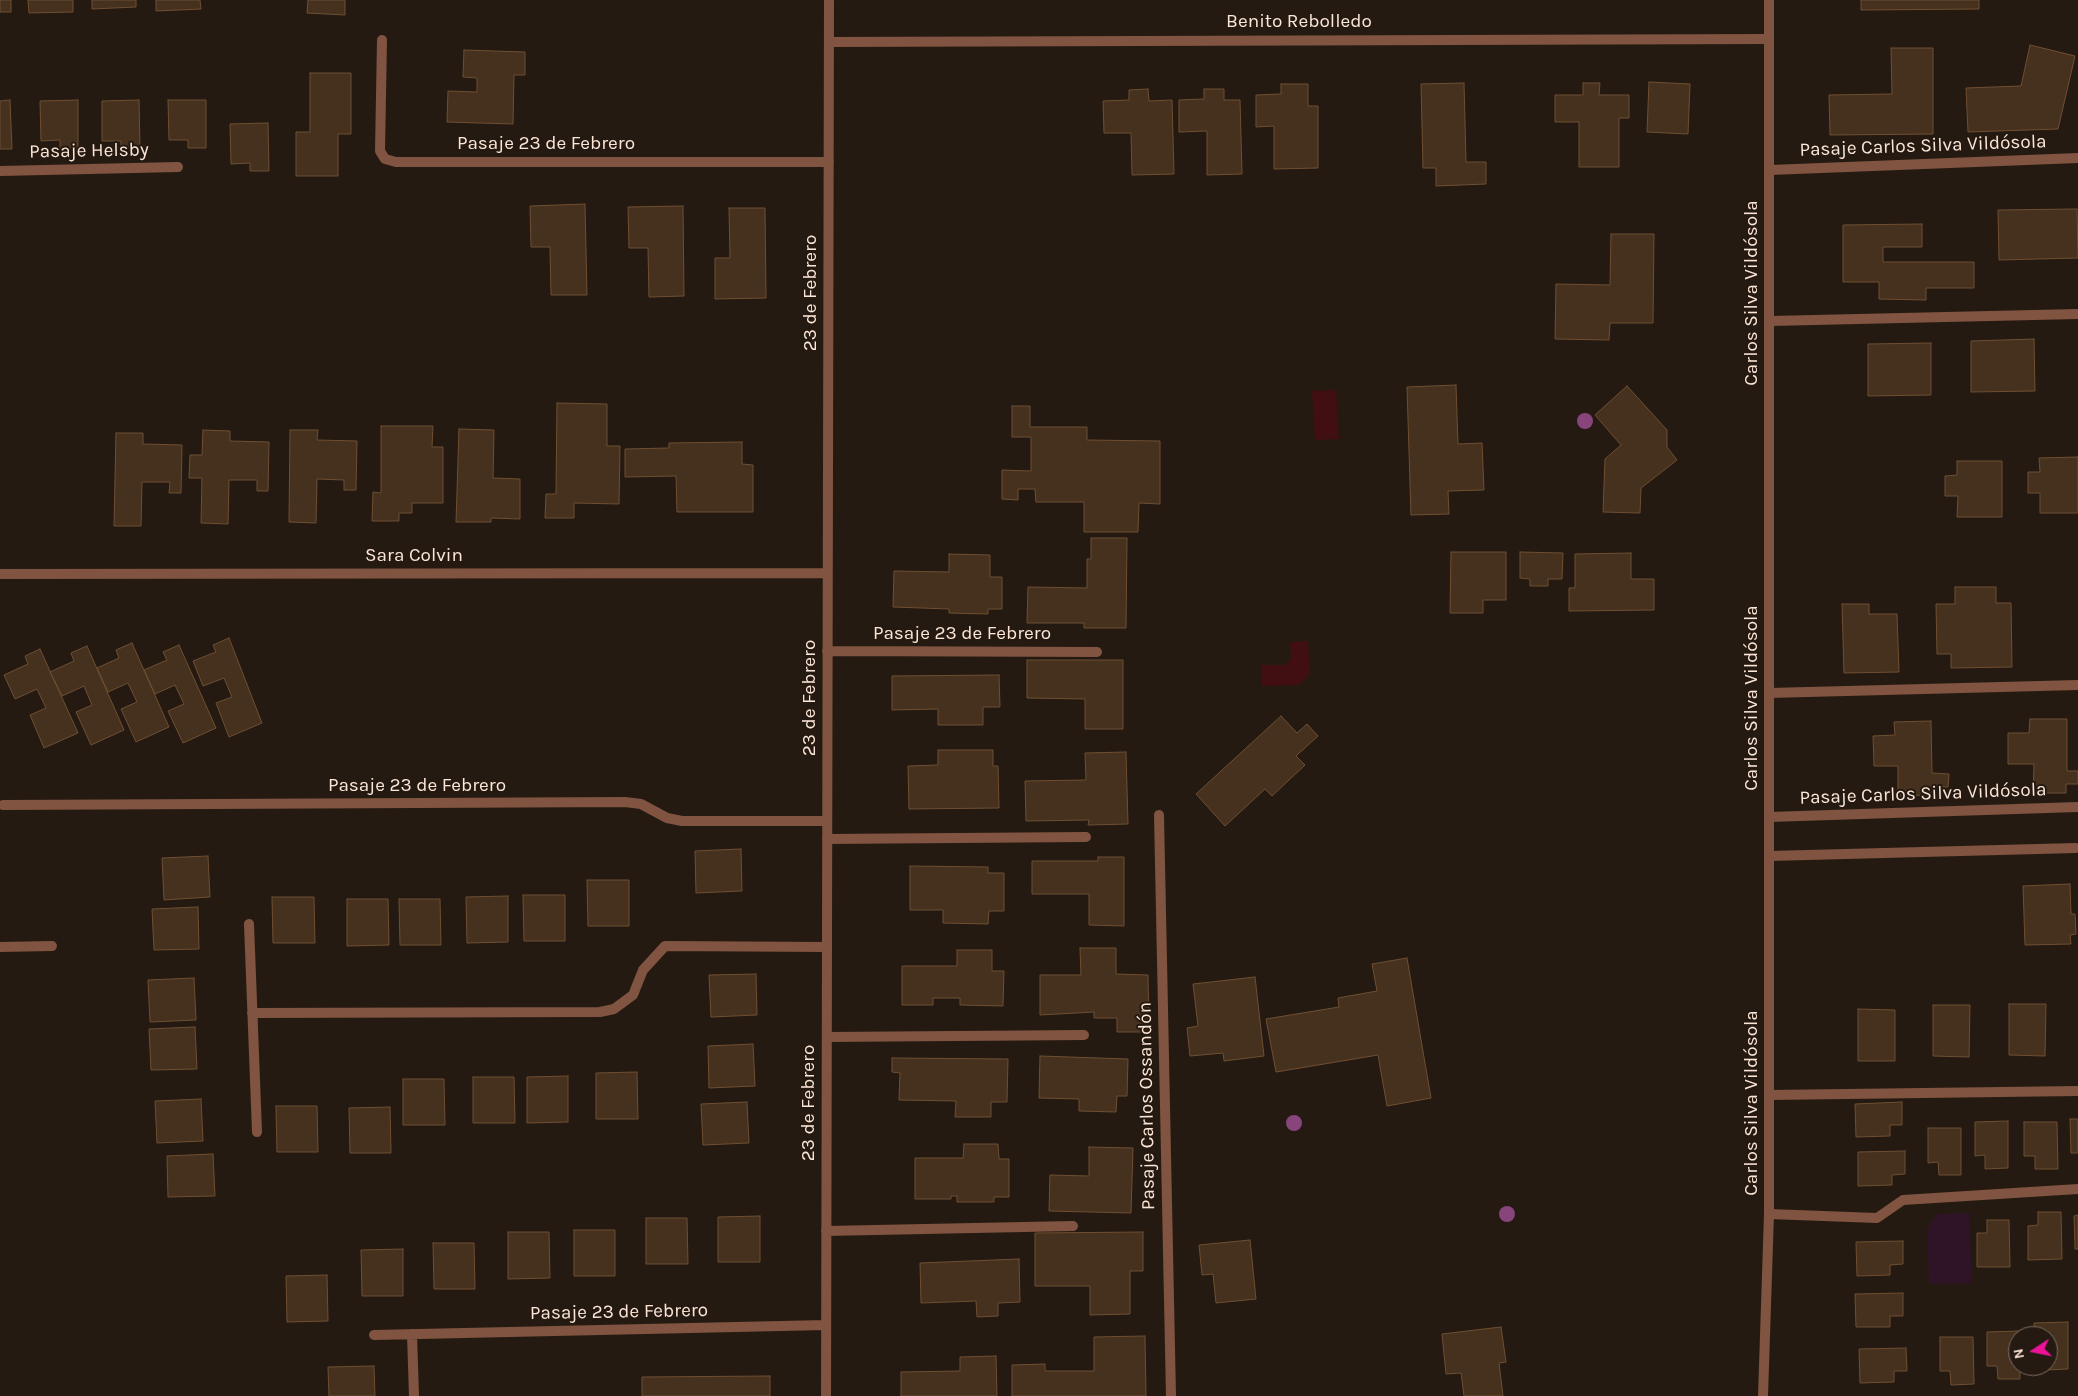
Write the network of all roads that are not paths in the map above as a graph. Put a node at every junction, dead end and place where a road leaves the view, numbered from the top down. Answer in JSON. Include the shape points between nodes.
{"nodes":[{"id":1,"x":829,"y":0,"type":"edge"},
{"id":2,"x":1769,"y":0,"type":"edge"},
{"id":3,"x":1769,"y":39,"type":"junction"},
{"id":4,"x":382,"y":40,"type":"dead end"},
{"id":5,"x":829,"y":42,"type":"junction"},
{"id":6,"x":2078,"y":158,"type":"edge"},
{"id":7,"x":828,"y":162,"type":"junction"},
{"id":8,"x":178,"y":167,"type":"dead end"},
{"id":9,"x":0,"y":170,"type":"edge"},
{"id":10,"x":1770,"y":170,"type":"junction"},
{"id":11,"x":2078,"y":314,"type":"edge"},
{"id":12,"x":1770,"y":321,"type":"junction"},
{"id":13,"x":828,"y":573,"type":"junction"},
{"id":14,"x":0,"y":574,"type":"edge"},
{"id":15,"x":827,"y":651,"type":"junction"},
{"id":16,"x":1097,"y":652,"type":"dead end"},
{"id":17,"x":2078,"y":685,"type":"edge"},
{"id":18,"x":1769,"y":693,"type":"junction"},
{"id":19,"x":3,"y":805,"type":"dead end"},
{"id":20,"x":2078,"y":806,"type":"edge"},
{"id":21,"x":1159,"y":816,"type":"dead end"},
{"id":22,"x":1769,"y":817,"type":"junction"},
{"id":23,"x":828,"y":821,"type":"junction"},
{"id":24,"x":1086,"y":837,"type":"dead end"},
{"id":25,"x":827,"y":839,"type":"junction"},
{"id":26,"x":2076,"y":848,"type":"dead end"},
{"id":27,"x":1769,"y":856,"type":"junction"},
{"id":28,"x":249,"y":924,"type":"dead end"},
{"id":29,"x":52,"y":946,"type":"dead end"},
{"id":30,"x":0,"y":947,"type":"edge"},
{"id":31,"x":827,"y":947,"type":"junction"},
{"id":32,"x":252,"y":1013,"type":"junction"},
{"id":33,"x":1084,"y":1035,"type":"dead end"},
{"id":34,"x":826,"y":1037,"type":"junction"},
{"id":35,"x":2078,"y":1090,"type":"edge"},
{"id":36,"x":1769,"y":1095,"type":"junction"},
{"id":37,"x":257,"y":1132,"type":"dead end"},
{"id":38,"x":2078,"y":1189,"type":"edge"},
{"id":39,"x":1769,"y":1214,"type":"junction"},
{"id":40,"x":1073,"y":1226,"type":"dead end"},
{"id":41,"x":826,"y":1231,"type":"junction"},
{"id":42,"x":826,"y":1325,"type":"junction"},
{"id":43,"x":412,"y":1334,"type":"junction"},
{"id":44,"x":374,"y":1335,"type":"dead end"},
{"id":45,"x":414,"y":1396,"type":"edge"},
{"id":46,"x":826,"y":1396,"type":"edge"},
{"id":47,"x":1171,"y":1396,"type":"edge"},
{"id":48,"x":1763,"y":1396,"type":"edge"}],
"edges":[{"from":1,"to":5,"type":"street","name":"23 de Febrero"},
{"from":2,"to":3,"type":"street","name":"Carlos Silva Vildósola"},
{"from":3,"to":5,"type":"street","name":"Benito Rebolledo"},
{"from":3,"to":10,"type":"street","name":"Carlos Silva Vildósola"},
{"from":4,"to":7,"type":"street","name":"Pasaje 23 de Febrero","via":[[380,151],[385,159],[396,162]]},
{"from":5,"to":7,"type":"street","name":"23 de Febrero"},
{"from":6,"to":10,"type":"street","name":"Pasaje Carlos Silva Vildósola"},
{"from":7,"to":13,"type":"street","name":"23 de Febrero"},
{"from":8,"to":9,"type":"street","name":"Pasaje Helsby"},
{"from":10,"to":12,"type":"street","name":"Carlos Silva Vildósola"},
{"from":11,"to":12,"type":"street"},
{"from":12,"to":18,"type":"street","name":"Carlos Silva Vildósola"},
{"from":13,"to":14,"type":"street","name":"Sara Colvin"},
{"from":13,"to":15,"type":"street","name":"23 de Febrero"},
{"from":15,"to":16,"type":"street","name":"Pasaje 23 de Febrero"},
{"from":15,"to":23,"type":"street","name":"23 de Febrero"},
{"from":17,"to":18,"type":"street"},
{"from":18,"to":22,"type":"street","name":"Carlos Silva Vildósola"},
{"from":19,"to":23,"type":"street","name":"Pasaje 23 de Febrero","via":[[625,802],[641,804],[666,818],[682,821]]},
{"from":20,"to":22,"type":"street","name":"Pasaje Carlos Silva Vildósola"},
{"from":21,"to":47,"type":"street","name":"Pasaje Carlos Ossandón"},
{"from":22,"to":27,"type":"street","name":"Carlos Silva Vildósola"},
{"from":23,"to":25,"type":"street","name":"23 de Febrero"},
{"from":24,"to":25,"type":"street"},
{"from":25,"to":31,"type":"street","name":"23 de Febrero"},
{"from":26,"to":27,"type":"street"},
{"from":27,"to":36,"type":"street","name":"Carlos Silva Vildósola"},
{"from":28,"to":32,"type":"street"},
{"from":29,"to":30,"type":"street"},
{"from":31,"to":32,"type":"street","via":[[665,946],[643,970],[633,995],[614,1009],[600,1012]]},
{"from":31,"to":34,"type":"street","name":"23 de Febrero"},
{"from":32,"to":37,"type":"street"},
{"from":33,"to":34,"type":"street"},
{"from":34,"to":41,"type":"street","name":"23 de Febrero"},
{"from":35,"to":36,"type":"street"},
{"from":36,"to":39,"type":"street","name":"Carlos Silva Vildósola"},
{"from":38,"to":39,"type":"street","via":[[1903,1200],[1877,1218]]},
{"from":39,"to":48,"type":"street","name":"Carlos Silva Vildósola"},
{"from":40,"to":41,"type":"street"},
{"from":41,"to":42,"type":"street","name":"23 de Febrero"},
{"from":42,"to":43,"type":"street","name":"Pasaje 23 de Febrero"},
{"from":42,"to":46,"type":"street","name":"23 de Febrero"},
{"from":43,"to":44,"type":"street","name":"Pasaje 23 de Febrero"},
{"from":43,"to":45,"type":"street"}]}
